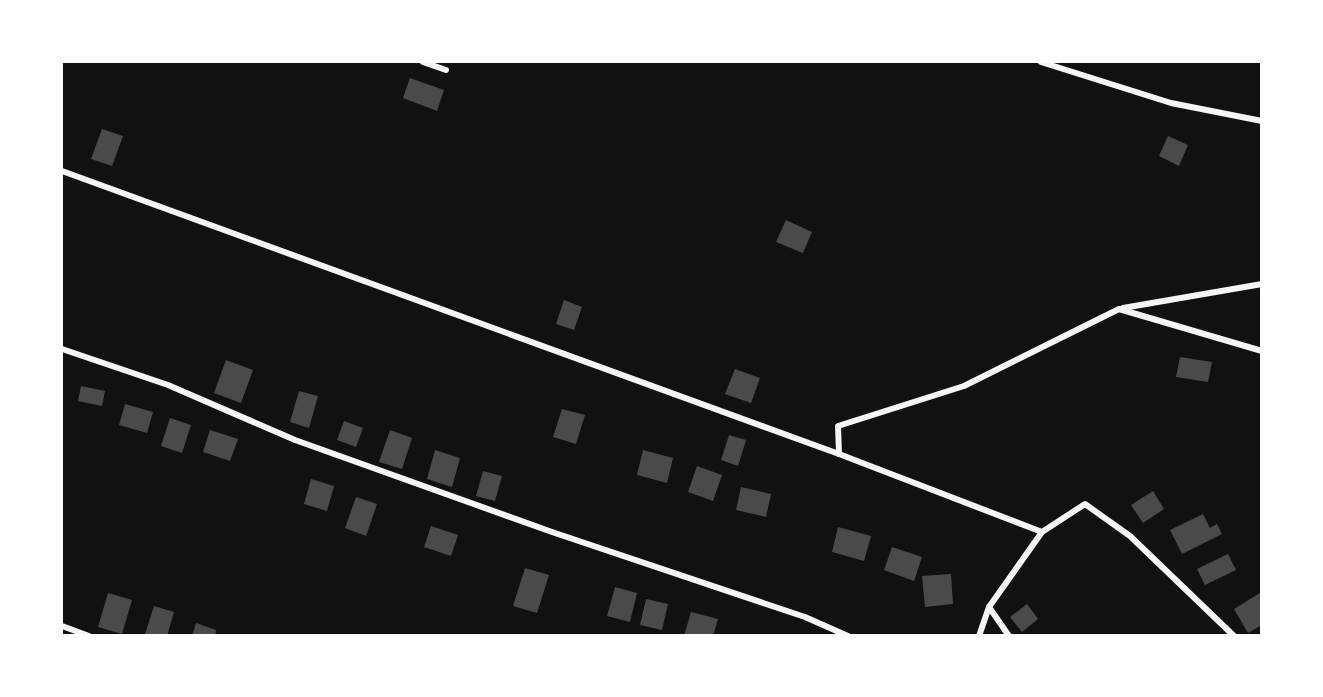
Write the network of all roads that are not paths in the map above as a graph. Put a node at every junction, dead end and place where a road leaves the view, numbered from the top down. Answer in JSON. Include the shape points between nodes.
{"nodes":[{"id":1,"x":423,"y":62,"type":"edge"},
{"id":2,"x":1041,"y":62,"type":"edge"},
{"id":3,"x":446,"y":70,"type":"dead end"},
{"id":4,"x":1262,"y":121,"type":"edge"},
{"id":5,"x":62,"y":171,"type":"edge"},
{"id":6,"x":1262,"y":284,"type":"edge"},
{"id":7,"x":1119,"y":309,"type":"junction"},
{"id":8,"x":62,"y":348,"type":"edge"},
{"id":9,"x":1262,"y":351,"type":"edge"},
{"id":10,"x":839,"y":454,"type":"junction"},
{"id":11,"x":1042,"y":532,"type":"junction"},
{"id":12,"x":989,"y":607,"type":"junction"},
{"id":13,"x":62,"y":626,"type":"edge"},
{"id":14,"x":89,"y":636,"type":"edge"},
{"id":15,"x":848,"y":636,"type":"edge"},
{"id":16,"x":979,"y":636,"type":"edge"},
{"id":17,"x":1009,"y":636,"type":"edge"},
{"id":18,"x":1234,"y":636,"type":"edge"}],
"edges":[{"from":1,"to":3,"type":"street"},
{"from":2,"to":4,"type":"street","via":[[1171,103]]},
{"from":5,"to":10,"type":"street"},
{"from":6,"to":7,"type":"street"},
{"from":7,"to":9,"type":"street"},
{"from":7,"to":10,"type":"street","via":[[964,386],[838,426]]},
{"from":8,"to":15,"type":"street","via":[[168,384],[295,440],[805,617]]},
{"from":10,"to":11,"type":"street"},
{"from":11,"to":12,"type":"street"},
{"from":11,"to":18,"type":"street","via":[[1085,504],[1131,536]]},
{"from":12,"to":16,"type":"street"},
{"from":12,"to":17,"type":"street"},
{"from":13,"to":14,"type":"street"}]}
